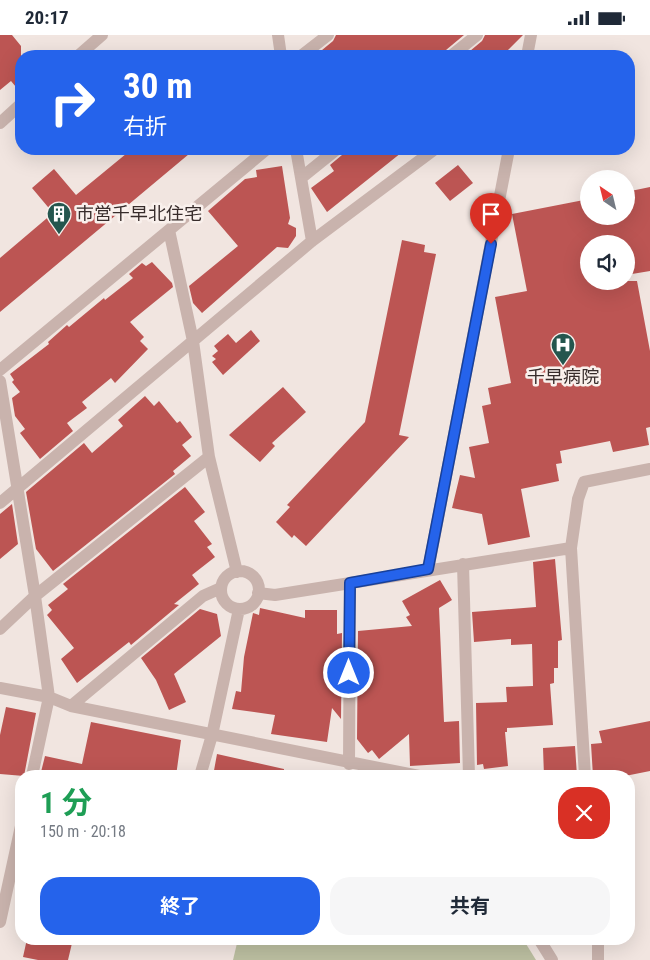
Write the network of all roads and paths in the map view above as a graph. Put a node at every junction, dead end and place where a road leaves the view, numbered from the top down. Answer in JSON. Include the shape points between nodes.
{"nodes":[{"id":1,"x":102,"y":35,"type":"edge"},
{"id":2,"x":278,"y":35,"type":"edge"},
{"id":3,"x":328,"y":35,"type":"edge"},
{"id":4,"x":477,"y":35,"type":"edge"},
{"id":5,"x":531,"y":35,"type":"edge"},
{"id":6,"x":85,"y":50,"type":"edge"},
{"id":7,"x":280,"y":50,"type":"edge"},
{"id":8,"x":309,"y":50,"type":"edge"},
{"id":9,"x":458,"y":50,"type":"edge"},
{"id":10,"x":528,"y":50,"type":"edge"},
{"id":11,"x":15,"y":110,"type":"edge"},
{"id":12,"x":0,"y":123,"type":"edge"},
{"id":13,"x":260,"y":155,"type":"edge"},
{"id":14,"x":297,"y":155,"type":"edge"},
{"id":15,"x":329,"y":155,"type":"edge"},
{"id":16,"x":427,"y":155,"type":"edge"},
{"id":17,"x":508,"y":155,"type":"edge"},
{"id":18,"x":301,"y":177,"type":"junction"},
{"id":19,"x":169,"y":229,"type":"junction"},
{"id":20,"x":312,"y":241,"type":"junction"},
{"id":21,"x":193,"y":341,"type":"junction"},
{"id":22,"x":0,"y":371,"type":"edge"},
{"id":23,"x":0,"y":381,"type":"edge"},
{"id":24,"x":209,"y":457,"type":"junction"},
{"id":25,"x":650,"y":469,"type":"edge"},
{"id":26,"x":16,"y":489,"type":"junction"},
{"id":27,"x":0,"y":503,"type":"edge"},
{"id":28,"x":571,"y":548,"type":"junction"},
{"id":29,"x":463,"y":564,"type":"junction"},
{"id":30,"x":428,"y":569,"type":"junction"},
{"id":31,"x":237,"y":572,"type":"junction"},
{"id":32,"x":350,"y":583,"type":"junction"},
{"id":33,"x":221,"y":588,"type":"junction"},
{"id":34,"x":258,"y":593,"type":"junction"},
{"id":35,"x":35,"y":595,"type":"junction"},
{"id":36,"x":239,"y":609,"type":"junction"},
{"id":37,"x":0,"y":629,"type":"edge"},
{"id":38,"x":0,"y":688,"type":"edge"},
{"id":39,"x":49,"y":697,"type":"junction"},
{"id":40,"x":71,"y":706,"type":"junction"},
{"id":41,"x":212,"y":735,"type":"junction"},
{"id":42,"x":349,"y":764,"type":"junction"},
{"id":43,"x":33,"y":770,"type":"edge"},
{"id":44,"x":202,"y":770,"type":"edge"},
{"id":45,"x":373,"y":770,"type":"edge"},
{"id":46,"x":469,"y":770,"type":"edge"},
{"id":47,"x":585,"y":770,"type":"edge"},
{"id":48,"x":15,"y":843,"type":"edge"},
{"id":49,"x":6,"y":869,"type":"edge"},
{"id":50,"x":0,"y":922,"type":"edge"},
{"id":51,"x":543,"y":945,"type":"edge"},
{"id":52,"x":598,"y":945,"type":"edge"},
{"id":53,"x":552,"y":960,"type":"edge"},
{"id":54,"x":598,"y":960,"type":"edge"}],
"edges":[{"from":1,"to":6,"type":"street"},
{"from":2,"to":7,"type":"street"},
{"from":3,"to":8,"type":"street"},
{"from":4,"to":9,"type":"street"},
{"from":5,"to":10,"type":"street"},
{"from":11,"to":12,"type":"street"},
{"from":13,"to":19,"type":"street"},
{"from":14,"to":18,"type":"street"},
{"from":15,"to":18,"type":"street"},
{"from":16,"to":20,"type":"street"},
{"from":17,"to":30,"type":"street"},
{"from":18,"to":20,"type":"street"},
{"from":19,"to":21,"type":"street"},
{"from":19,"to":22,"type":"street"},
{"from":20,"to":21,"type":"street"},
{"from":21,"to":24,"type":"street"},
{"from":21,"to":26,"type":"street"},
{"from":23,"to":26,"type":"street"},
{"from":24,"to":31,"type":"street"},
{"from":24,"to":35,"type":"street"},
{"from":25,"to":28,"type":"street","via":[[584,482],[578,499]]},
{"from":26,"to":27,"type":"street"},
{"from":26,"to":35,"type":"street"},
{"from":28,"to":29,"type":"street"},
{"from":28,"to":47,"type":"street"},
{"from":29,"to":30,"type":"street"},
{"from":29,"to":46,"type":"street"},
{"from":30,"to":32,"type":"street"},
{"from":31,"to":33,"type":"street","via":[[226,577]]},
{"from":31,"to":34,"type":"street","via":[[253,577]]},
{"from":32,"to":34,"type":"street","via":[[275,595]]},
{"from":32,"to":42,"type":"street"},
{"from":33,"to":36,"type":"street","via":[[224,600]]},
{"from":33,"to":40,"type":"street","via":[[203,596]]},
{"from":34,"to":36,"type":"street","via":[[254,603]]},
{"from":35,"to":37,"type":"street"},
{"from":35,"to":39,"type":"street"},
{"from":36,"to":41,"type":"street"},
{"from":38,"to":39,"type":"street"},
{"from":39,"to":40,"type":"street"},
{"from":39,"to":43,"type":"street"},
{"from":40,"to":41,"type":"street"},
{"from":41,"to":42,"type":"street"},
{"from":41,"to":44,"type":"street"},
{"from":42,"to":45,"type":"street"},
{"from":48,"to":49,"type":"street"},
{"from":49,"to":50,"type":"street"},
{"from":51,"to":53,"type":"street"},
{"from":52,"to":54,"type":"street"}]}
